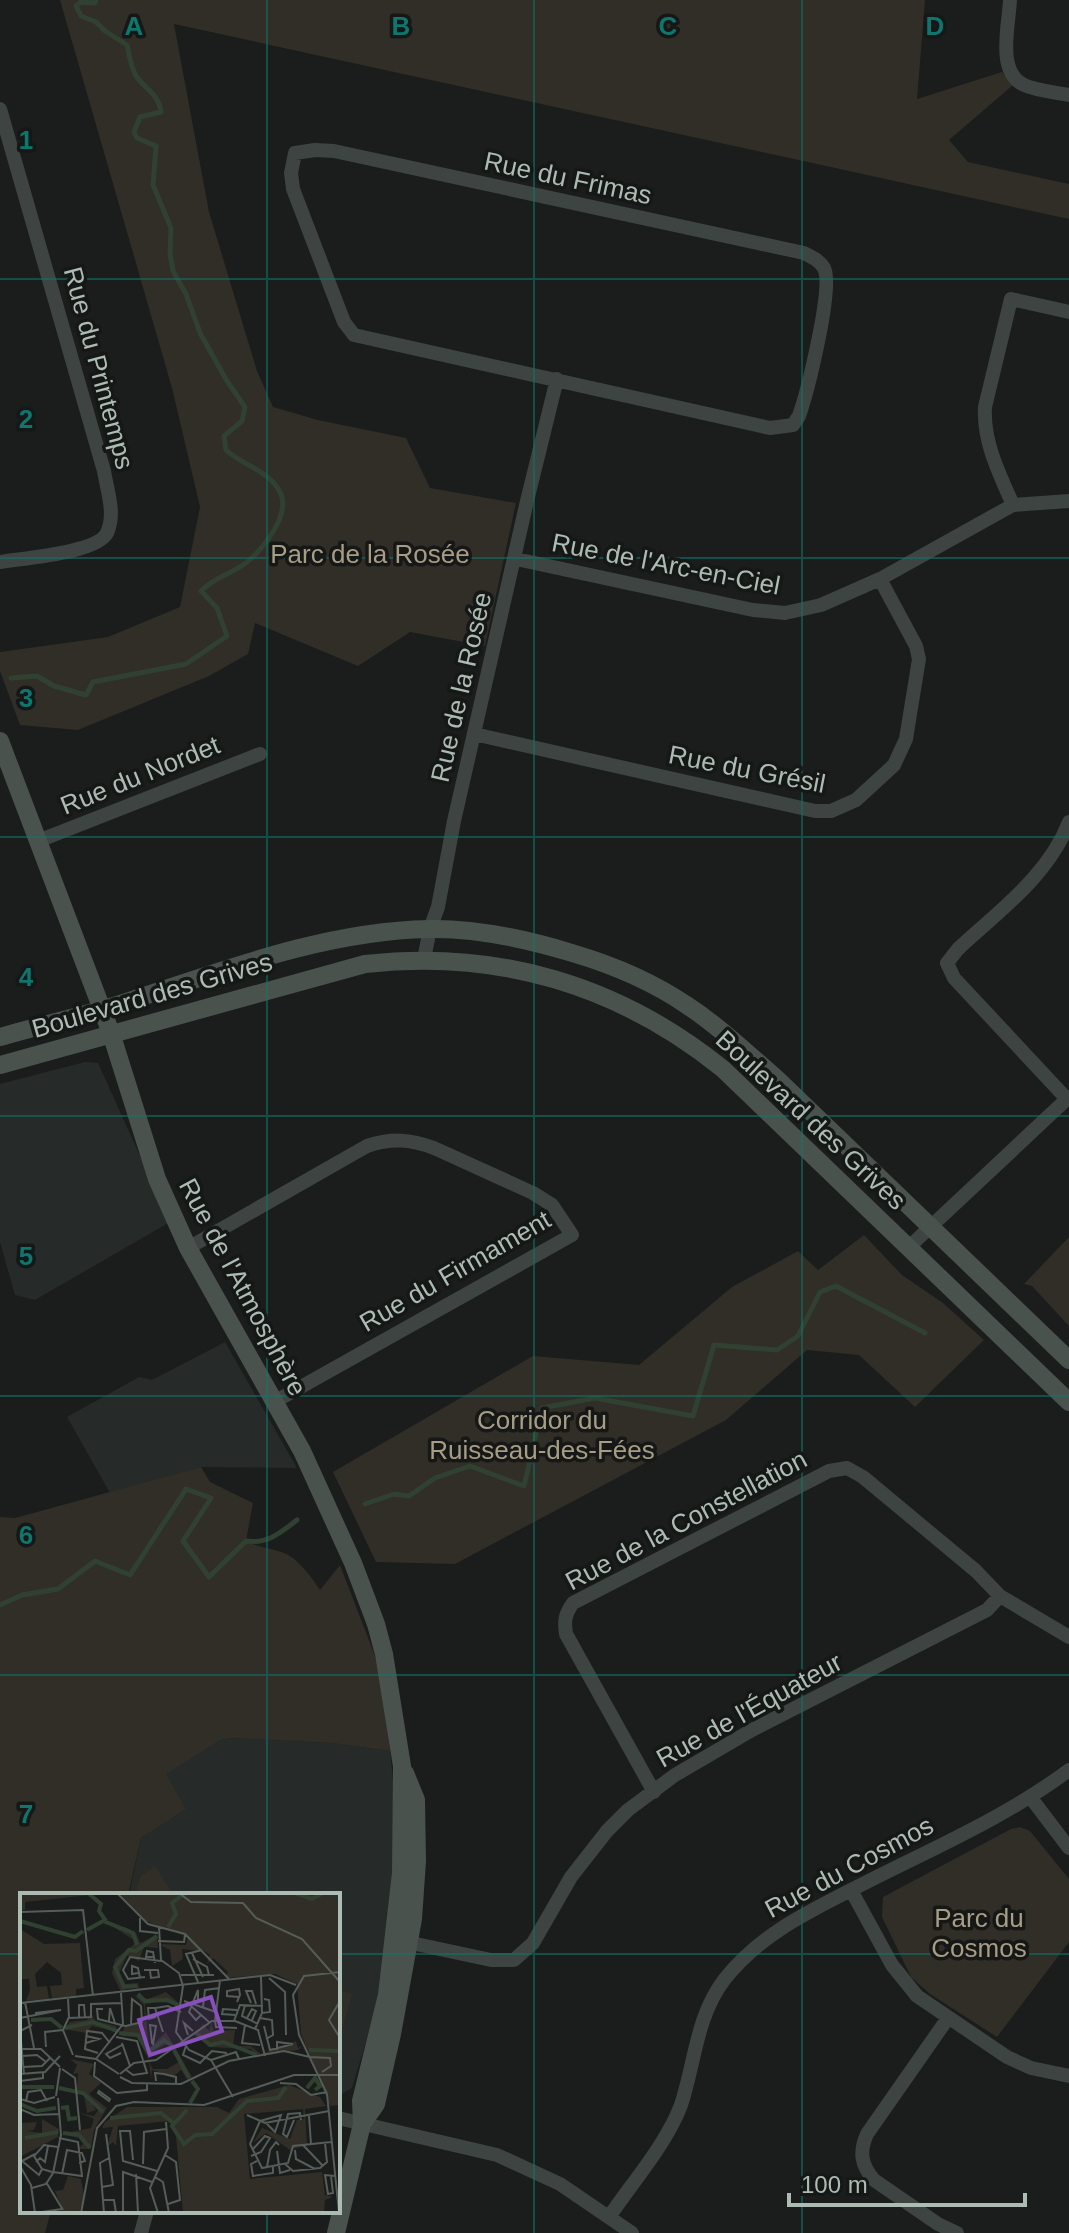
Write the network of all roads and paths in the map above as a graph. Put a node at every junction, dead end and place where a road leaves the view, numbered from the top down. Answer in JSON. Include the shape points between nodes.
{"nodes":[{"id":1,"x":1010,"y":0,"type":"edge"},
{"id":2,"x":1069,"y":95,"type":"edge"},
{"id":3,"x":0,"y":109,"type":"edge"},
{"id":4,"x":1069,"y":312,"type":"edge"},
{"id":5,"x":557,"y":379,"type":"junction"},
{"id":6,"x":1069,"y":501,"type":"edge"},
{"id":7,"x":1013,"y":505,"type":"junction"},
{"id":8,"x":516,"y":559,"type":"junction"},
{"id":9,"x":0,"y":562,"type":"edge"},
{"id":10,"x":880,"y":579,"type":"junction"},
{"id":11,"x":474,"y":734,"type":"junction"},
{"id":12,"x":0,"y":741,"type":"edge"},
{"id":13,"x":260,"y":754,"type":"dead end"},
{"id":14,"x":1069,"y":822,"type":"edge"},
{"id":15,"x":38,"y":841,"type":"junction"},
{"id":16,"x":430,"y":929,"type":"junction"},
{"id":17,"x":424,"y":959,"type":"junction"},
{"id":18,"x":102,"y":1009,"type":"junction"},
{"id":19,"x":111,"y":1033,"type":"junction"},
{"id":20,"x":0,"y":1037,"type":"edge"},
{"id":21,"x":0,"y":1065,"type":"edge"},
{"id":22,"x":1068,"y":1098,"type":"edge"},
{"id":23,"x":929,"y":1228,"type":"junction"},
{"id":24,"x":909,"y":1247,"type":"junction"},
{"id":25,"x":188,"y":1248,"type":"junction"},
{"id":26,"x":1069,"y":1360,"type":"edge"},
{"id":27,"x":274,"y":1402,"type":"junction"},
{"id":28,"x":1069,"y":1402,"type":"edge"},
{"id":29,"x":1000,"y":1596,"type":"junction"},
{"id":30,"x":1069,"y":1637,"type":"edge"},
{"id":31,"x":1069,"y":1770,"type":"edge"},
{"id":32,"x":654,"y":1792,"type":"junction"},
{"id":33,"x":1031,"y":1798,"type":"junction"},
{"id":34,"x":1069,"y":1848,"type":"edge"},
{"id":35,"x":851,"y":1890,"type":"junction"},
{"id":36,"x":402,"y":1941,"type":"junction"},
{"id":37,"x":948,"y":2018,"type":"junction"},
{"id":38,"x":1069,"y":2076,"type":"edge"},
{"id":39,"x":340,"y":2118,"type":"edge"},
{"id":40,"x":362,"y":2124,"type":"junction"},
{"id":41,"x":146,"y":2213,"type":"edge"},
{"id":42,"x":609,"y":2217,"type":"junction"},
{"id":43,"x":141,"y":2233,"type":"edge"},
{"id":44,"x":336,"y":2233,"type":"edge"},
{"id":45,"x":632,"y":2233,"type":"edge"},
{"id":46,"x":957,"y":2233,"type":"edge"}],
"edges":[{"from":1,"to":2,"type":"street","via":[[1007,59],[1013,75],[1026,86]]},
{"from":3,"to":9,"type":"street","name":"Rue du Printemps","via":[[104,471],[110,509],[106,535],[99,542]]},
{"from":4,"to":7,"type":"street","via":[[1011,299],[984,421]]},
{"from":5,"to":5,"type":"street","name":"Rue du Frimas","via":[[770,428],[793,425],[804,401],[827,290],[824,269],[804,253],[334,151],[295,153],[293,189],[347,329],[363,338]]},
{"from":5,"to":8,"type":"street","name":"Rue de la Rosée"},
{"from":6,"to":7,"type":"street","name":"Rue de l'Arc-en-Ciel"},
{"from":7,"to":10,"type":"street","name":"Rue de l'Arc-en-Ciel"},
{"from":8,"to":10,"type":"street","name":"Rue de l'Arc-en-Ciel","via":[[772,613],[805,610]]},
{"from":8,"to":11,"type":"street","name":"Rue de la Rosée"},
{"from":10,"to":11,"type":"street","name":"Rue du Grésil","via":[[916,646],[918,674],[901,753],[844,807],[815,811]]},
{"from":11,"to":16,"type":"street","name":"Rue de la Rosée"},
{"from":12,"to":15,"type":"street","name":"Rue de l'Atmosphère"},
{"from":13,"to":15,"type":"street","name":"Rue du Nordet"},
{"from":14,"to":22,"type":"street","via":[[1037,874],[947,963],[954,978]]},
{"from":15,"to":18,"type":"street","name":"Rue de l'Atmosphère"},
{"from":16,"to":17,"type":"street","name":"Rue de la Rosée"},
{"from":16,"to":18,"type":"street","name":"Boulevard des Grives","via":[[275,955]]},
{"from":16,"to":23,"type":"street","name":"Boulevard des Grives","via":[[533,941],[631,974],[689,1006],[777,1079]]},
{"from":17,"to":19,"type":"street","name":"Boulevard des Grives","via":[[365,964]]},
{"from":17,"to":24,"type":"street","name":"Boulevard des Grives","via":[[489,964],[552,978],[624,1005],[673,1033],[723,1069]]},
{"from":18,"to":19,"type":"street","name":"Rue de l'Atmosphère"},
{"from":18,"to":20,"type":"street","name":"Boulevard des Grives"},
{"from":19,"to":21,"type":"street","name":"Boulevard des Grives"},
{"from":19,"to":25,"type":"street","name":"Rue de l'Atmosphère","via":[[157,1179]]},
{"from":22,"to":23,"type":"street"},
{"from":23,"to":24,"type":"street"},
{"from":23,"to":26,"type":"street","name":"Boulevard des Grives"},
{"from":24,"to":28,"type":"street","name":"Boulevard des Grives"},
{"from":25,"to":27,"type":"street","name":"Rue de l'Atmosphère"},
{"from":25,"to":27,"type":"street","name":"Rue du Firmament","via":[[367,1146],[400,1139],[418,1141],[533,1193],[552,1205],[572,1235]]},
{"from":27,"to":36,"type":"street","name":"Rue de l'Atmosphère","via":[[302,1451],[366,1595],[391,1687],[402,1766],[416,1800],[417,1861]]},
{"from":29,"to":30,"type":"street","name":"Rue de la Constellation"},
{"from":29,"to":32,"type":"street","name":"Rue de l'Équateur","via":[[987,1610],[752,1730]]},
{"from":29,"to":32,"type":"street","name":"Rue de la Constellation","via":[[863,1477],[839,1468],[573,1603],[566,1612],[566,1634]]},
{"from":31,"to":33,"type":"street","name":"Rue du Cosmos"},
{"from":32,"to":36,"type":"street","name":"Rue de l'Équateur","via":[[607,1831],[571,1877],[533,1943],[514,1960]]},
{"from":33,"to":34,"type":"street"},
{"from":33,"to":35,"type":"street","name":"Rue du Cosmos"},
{"from":35,"to":37,"type":"street","via":[[904,1982]]},
{"from":35,"to":42,"type":"street","name":"Rue du Cosmos","via":[[771,1934],[722,1982],[701,2026],[671,2126]]},
{"from":36,"to":40,"type":"street","name":"Rue de l'Atmosphère","via":[[376,2104]]},
{"from":37,"to":38,"type":"street","via":[[1007,2057]]},
{"from":37,"to":46,"type":"street","via":[[867,2134],[861,2156],[874,2180]]},
{"from":39,"to":40,"type":"street"},
{"from":40,"to":42,"type":"street","via":[[497,2155],[560,2184]]},
{"from":40,"to":44,"type":"street","name":"Rue de l'Atmosphère"},
{"from":41,"to":43,"type":"street"},
{"from":42,"to":45,"type":"street"}]}
